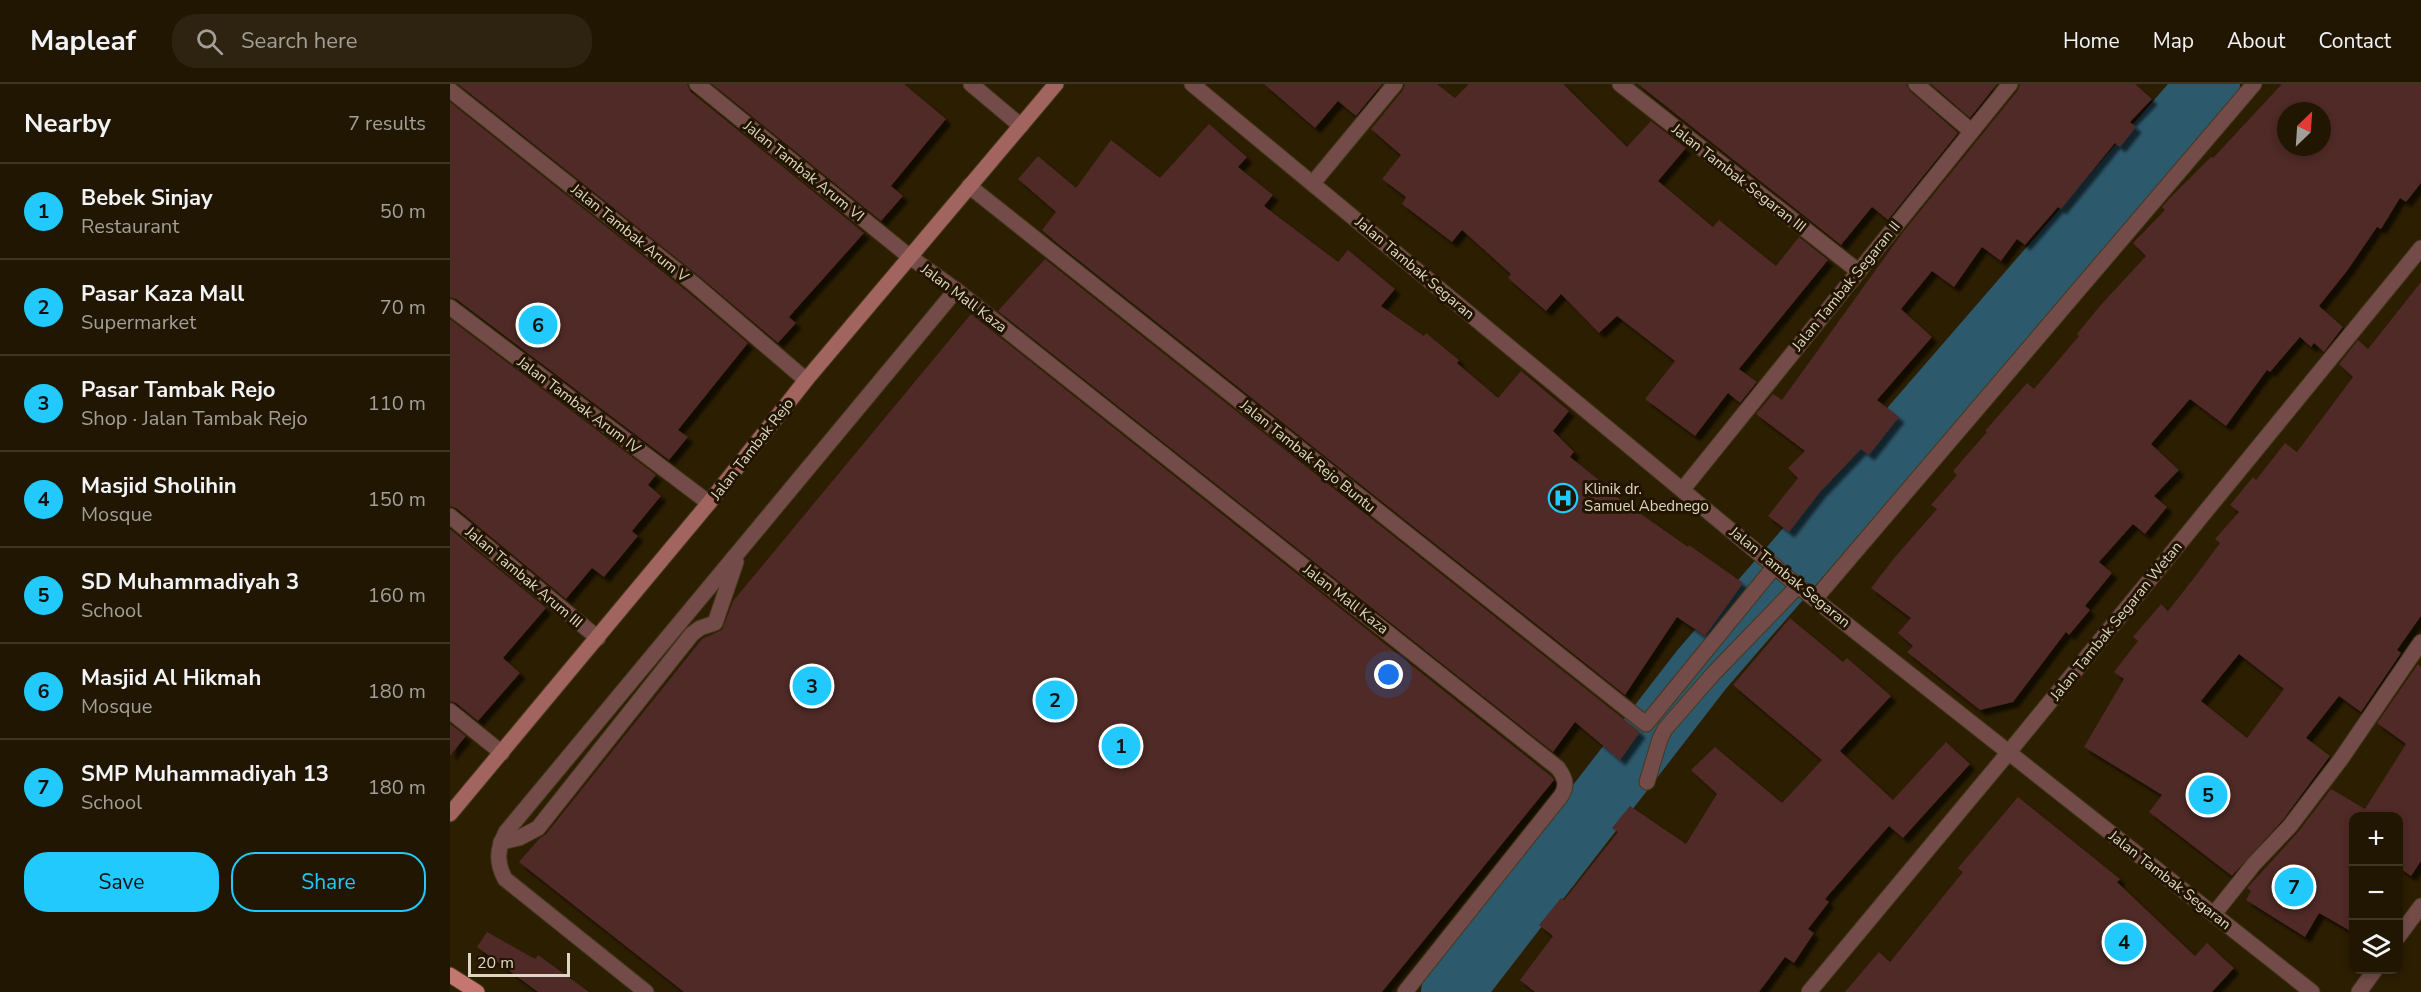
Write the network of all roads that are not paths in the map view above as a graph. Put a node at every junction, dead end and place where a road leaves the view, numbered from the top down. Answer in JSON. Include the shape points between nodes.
{"nodes":[{"id":1,"x":697,"y":84,"type":"edge"},
{"id":2,"x":971,"y":84,"type":"edge"},
{"id":3,"x":1056,"y":84,"type":"edge"},
{"id":4,"x":1192,"y":84,"type":"edge"},
{"id":5,"x":1395,"y":84,"type":"edge"},
{"id":6,"x":1620,"y":84,"type":"edge"},
{"id":7,"x":1916,"y":84,"type":"edge"},
{"id":8,"x":2010,"y":84,"type":"edge"},
{"id":9,"x":2254,"y":84,"type":"edge"},
{"id":10,"x":450,"y":90,"type":"edge"},
{"id":11,"x":1021,"y":126,"type":"junction"},
{"id":12,"x":1971,"y":131,"type":"junction"},
{"id":13,"x":1313,"y":183,"type":"junction"},
{"id":14,"x":969,"y":186,"type":"junction"},
{"id":15,"x":2421,"y":248,"type":"edge"},
{"id":16,"x":910,"y":257,"type":"junction"},
{"id":17,"x":1858,"y":271,"type":"junction"},
{"id":18,"x":956,"y":290,"type":"junction"},
{"id":19,"x":450,"y":307,"type":"edge"},
{"id":20,"x":806,"y":380,"type":"junction"},
{"id":21,"x":1683,"y":489,"type":"junction"},
{"id":22,"x":709,"y":503,"type":"junction"},
{"id":23,"x":450,"y":516,"type":"edge"},
{"id":24,"x":739,"y":553,"type":"junction"},
{"id":25,"x":1775,"y":566,"type":"junction"},
{"id":26,"x":1798,"y":586,"type":"junction"},
{"id":27,"x":1815,"y":599,"type":"junction"},
{"id":28,"x":598,"y":638,"type":"junction"},
{"id":29,"x":2421,"y":642,"type":"edge"},
{"id":30,"x":450,"y":711,"type":"edge"},
{"id":31,"x":2009,"y":752,"type":"junction"},
{"id":32,"x":502,"y":753,"type":"junction"},
{"id":33,"x":1647,"y":782,"type":"dead end"},
{"id":34,"x":450,"y":814,"type":"edge"},
{"id":35,"x":501,"y":842,"type":"junction"},
{"id":36,"x":2421,"y":906,"type":"edge"},
{"id":37,"x":2214,"y":914,"type":"junction"},
{"id":38,"x":2403,"y":930,"type":"edge"},
{"id":39,"x":2372,"y":974,"type":"edge"},
{"id":40,"x":450,"y":975,"type":"edge"},
{"id":41,"x":477,"y":992,"type":"edge"},
{"id":42,"x":646,"y":992,"type":"edge"},
{"id":43,"x":1405,"y":992,"type":"edge"},
{"id":44,"x":1809,"y":992,"type":"edge"},
{"id":45,"x":2312,"y":992,"type":"edge"},
{"id":46,"x":2359,"y":992,"type":"edge"}],
"edges":[{"from":1,"to":16,"type":"street","name":"Jalan Tambak Arum VI"},
{"from":2,"to":11,"type":"street"},
{"from":3,"to":11,"type":"street","name":"Jalan Tambak Rejo"},
{"from":4,"to":13,"type":"street","name":"Jalan Tambak Segaran"},
{"from":5,"to":13,"type":"street"},
{"from":6,"to":17,"type":"street","name":"Jalan Tambak Segaran III"},
{"from":7,"to":12,"type":"street"},
{"from":8,"to":12,"type":"street","name":"Jalan Tambak Segaran II"},
{"from":9,"to":27,"type":"street"},
{"from":10,"to":20,"type":"street","name":"Jalan Tambak Arum V","via":[[694,284]]},
{"from":11,"to":14,"type":"street","name":"Jalan Tambak Rejo"},
{"from":12,"to":17,"type":"street","name":"Jalan Tambak Segaran II"},
{"from":13,"to":21,"type":"street","name":"Jalan Tambak Segaran"},
{"from":14,"to":16,"type":"street","name":"Jalan Tambak Rejo"},
{"from":14,"to":25,"type":"street","name":"Jalan Tambak Rejo Buntu","via":[[1646,724]]},
{"from":15,"to":31,"type":"street","name":"Jalan Tambak Segaran Wetan"},
{"from":16,"to":18,"type":"street","name":"Jalan Mall Kaza"},
{"from":16,"to":20,"type":"street","name":"Jalan Tambak Rejo"},
{"from":17,"to":21,"type":"street","name":"Jalan Tambak Segaran II"},
{"from":18,"to":24,"type":"street"},
{"from":18,"to":43,"type":"street","name":"Jalan Mall Kaza","via":[[1540,753],[1566,779],[1561,796]]},
{"from":19,"to":22,"type":"street","name":"Jalan Tambak Arum IV"},
{"from":20,"to":22,"type":"street","name":"Jalan Tambak Rejo"},
{"from":21,"to":25,"type":"street","name":"Jalan Tambak Segaran"},
{"from":22,"to":28,"type":"street","name":"Jalan Tambak Rejo"},
{"from":23,"to":28,"type":"street","name":"Jalan Tambak Arum III"},
{"from":24,"to":35,"type":"street"},
{"from":24,"to":35,"type":"street","via":[[715,622],[692,634],[538,828]]},
{"from":25,"to":26,"type":"street","name":"Jalan Tambak Segaran"},
{"from":26,"to":27,"type":"street","name":"Jalan Tambak Segaran"},
{"from":26,"to":33,"type":"street","via":[[1665,729]]},
{"from":27,"to":31,"type":"street","name":"Jalan Tambak Segaran"},
{"from":28,"to":32,"type":"street","name":"Jalan Tambak Rejo"},
{"from":29,"to":37,"type":"street","via":[[2341,759],[2290,826]]},
{"from":30,"to":32,"type":"street"},
{"from":31,"to":37,"type":"street","name":"Jalan Tambak Segaran"},
{"from":31,"to":44,"type":"street","name":"Jalan Tambak Segaran Wetan"},
{"from":32,"to":34,"type":"street","name":"Jalan Tambak Rejo"},
{"from":35,"to":42,"type":"street","via":[[498,860],[505,879]]},
{"from":36,"to":38,"type":"street"},
{"from":37,"to":45,"type":"street","name":"Jalan Tambak Segaran"},
{"from":39,"to":46,"type":"street"},
{"from":40,"to":41,"type":"main road"}]}
